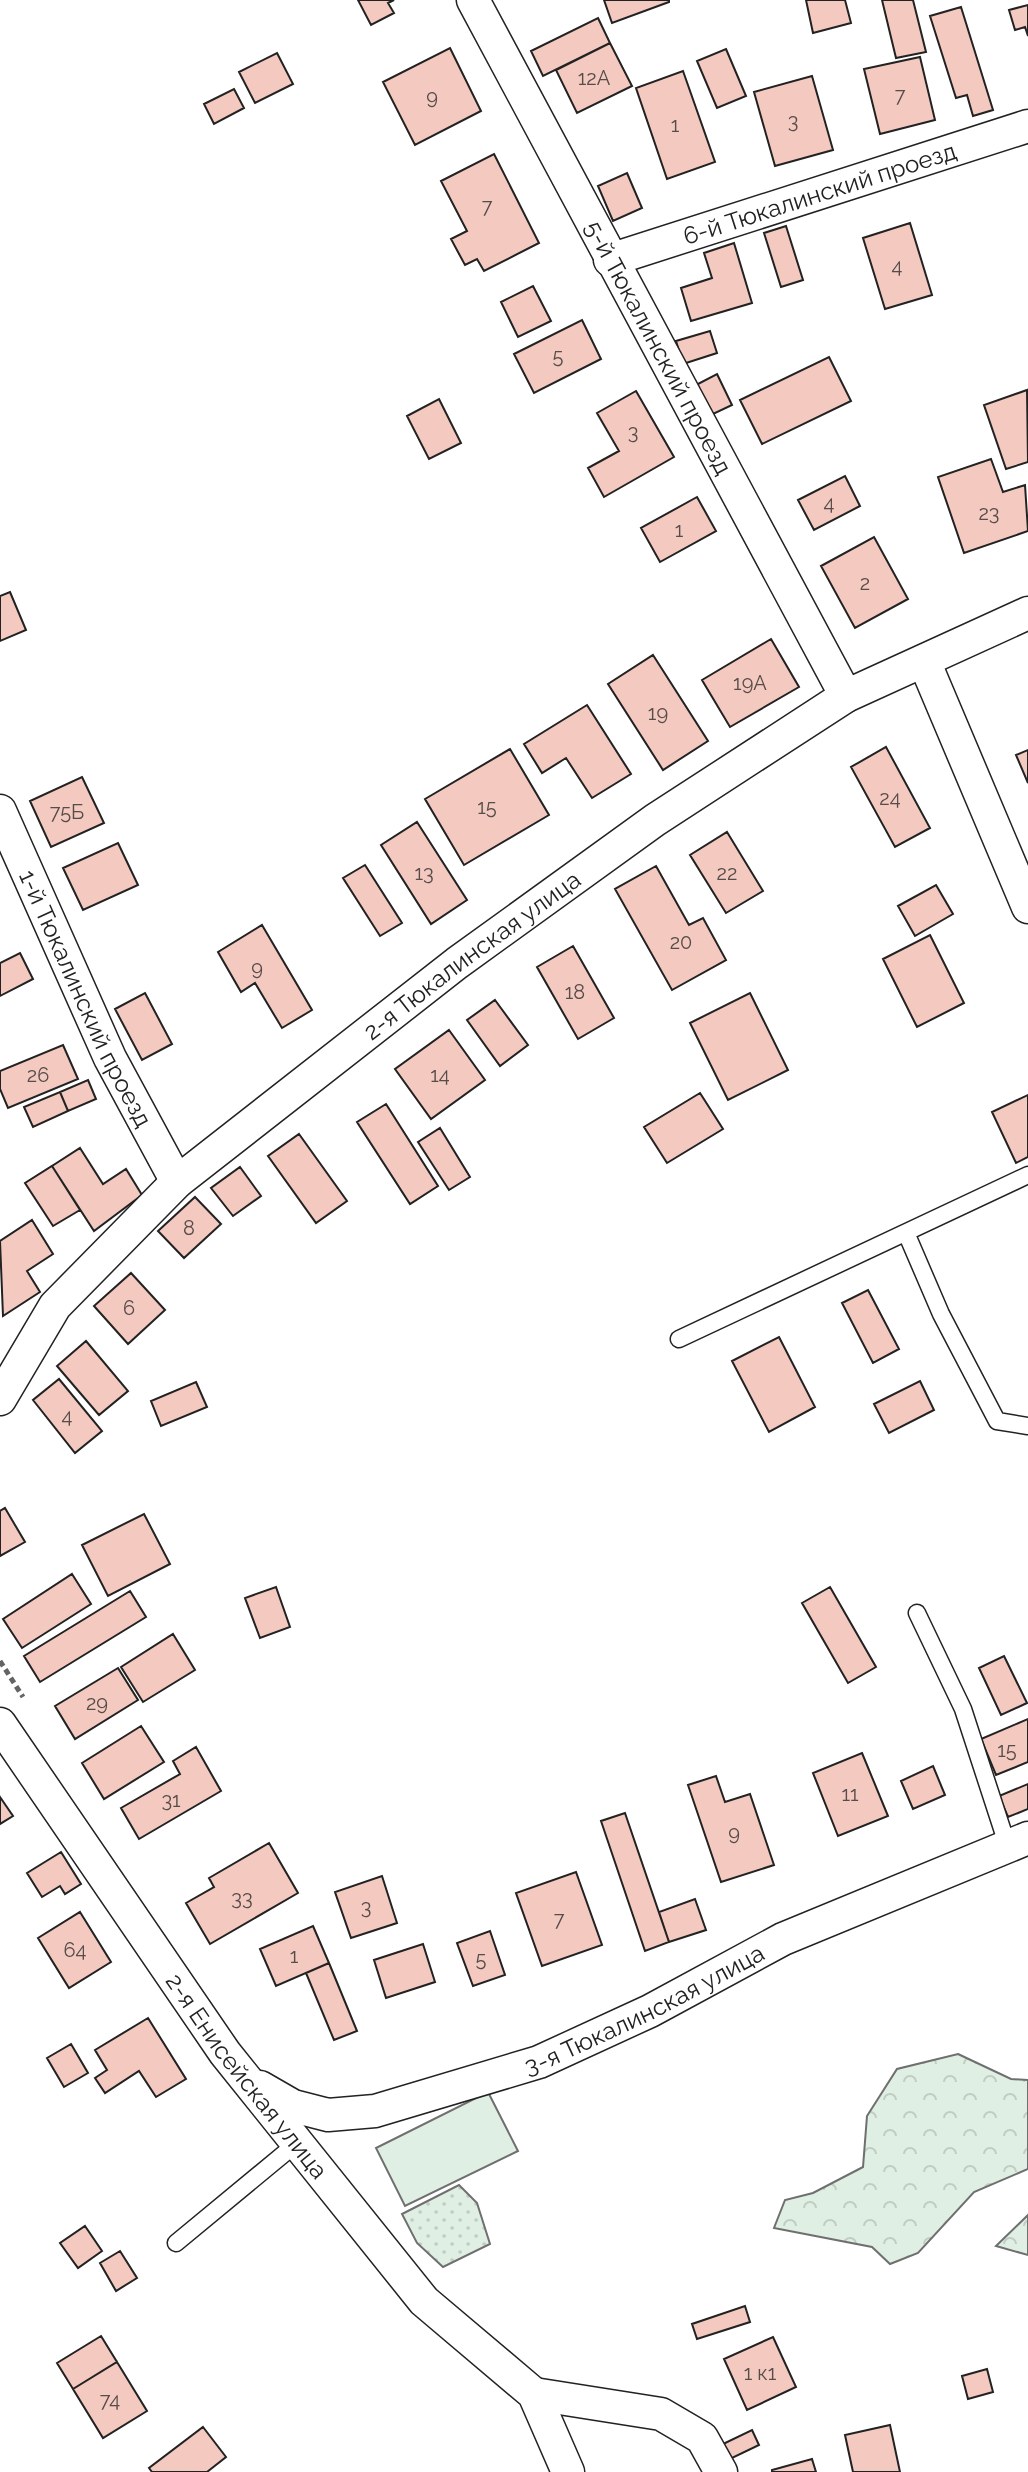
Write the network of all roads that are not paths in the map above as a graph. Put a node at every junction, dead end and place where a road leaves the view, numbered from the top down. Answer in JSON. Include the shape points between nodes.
{"nodes":[{"id":1,"x":473,"y":0,"type":"edge"},
{"id":2,"x":1028,"y":126,"type":"edge"},
{"id":3,"x":610,"y":260,"type":"junction"},
{"id":4,"x":1028,"y":613,"type":"edge"},
{"id":5,"x":924,"y":661,"type":"junction"},
{"id":6,"x":846,"y":696,"type":"junction"},
{"id":7,"x":0,"y":811,"type":"edge"},
{"id":8,"x":1028,"y":907,"type":"edge"},
{"id":9,"x":1028,"y":1175,"type":"edge"},
{"id":10,"x":177,"y":1182,"type":"junction"},
{"id":11,"x":907,"y":1235,"type":"junction"},
{"id":12,"x":679,"y":1339,"type":"dead end"},
{"id":13,"x":0,"y":1399,"type":"edge"},
{"id":14,"x":1028,"y":1426,"type":"edge"},
{"id":15,"x":917,"y":1613,"type":"dead end"},
{"id":16,"x":0,"y":1724,"type":"edge"},
{"id":17,"x":1017,"y":1841,"type":"edge"},
{"id":18,"x":251,"y":2081,"type":"junction"},
{"id":19,"x":297,"y":2143,"type":"junction"},
{"id":20,"x":176,"y":2243,"type":"dead end"},
{"id":21,"x":534,"y":2394,"type":"junction"},
{"id":22,"x":568,"y":2472,"type":"edge"},
{"id":23,"x":721,"y":2472,"type":"edge"}],
"edges":[{"from":1,"to":3,"type":"street","name":"5-й Тюкалинский проезд"},
{"from":2,"to":3,"type":"street","name":"6-й Тюкалинский проезд"},
{"from":3,"to":6,"type":"street","name":"5-й Тюкалинский проезд"},
{"from":4,"to":5,"type":"street","name":"2-я Тюкалинская улица"},
{"from":5,"to":6,"type":"street","name":"2-я Тюкалинская улица"},
{"from":5,"to":8,"type":"street"},
{"from":6,"to":10,"type":"street","name":"2-я Тюкалинская улица","via":[[655,820],[457,963]]},
{"from":7,"to":10,"type":"street","name":"1-й Тюкалинский проезд","via":[[110,1058]]},
{"from":9,"to":11,"type":"lane"},
{"from":10,"to":13,"type":"street","name":"2-я Тюкалинская улица","via":[[55,1306]]},
{"from":11,"to":12,"type":"lane"},
{"from":11,"to":14,"type":"lane","via":[[997,1421]]},
{"from":15,"to":17,"type":"lane"},
{"from":16,"to":18,"type":"street","name":"2-я Енисейская улица","via":[[196,2014]]},
{"from":17,"to":18,"type":"street","name":"3-я Тюкалинская улица","via":[[783,1939],[650,2011],[539,2062],[375,2111],[328,2115],[293,2106]]},
{"from":18,"to":19,"type":"street","name":"2-я Енисейская улица"},
{"from":19,"to":20,"type":"lane"},
{"from":19,"to":21,"type":"street","name":"2-я Енисейская улица","via":[[424,2301]]},
{"from":21,"to":22,"type":"street","name":"2-я Енисейская улица"},
{"from":21,"to":23,"type":"street","via":[[661,2414],[702,2438]]}]}
